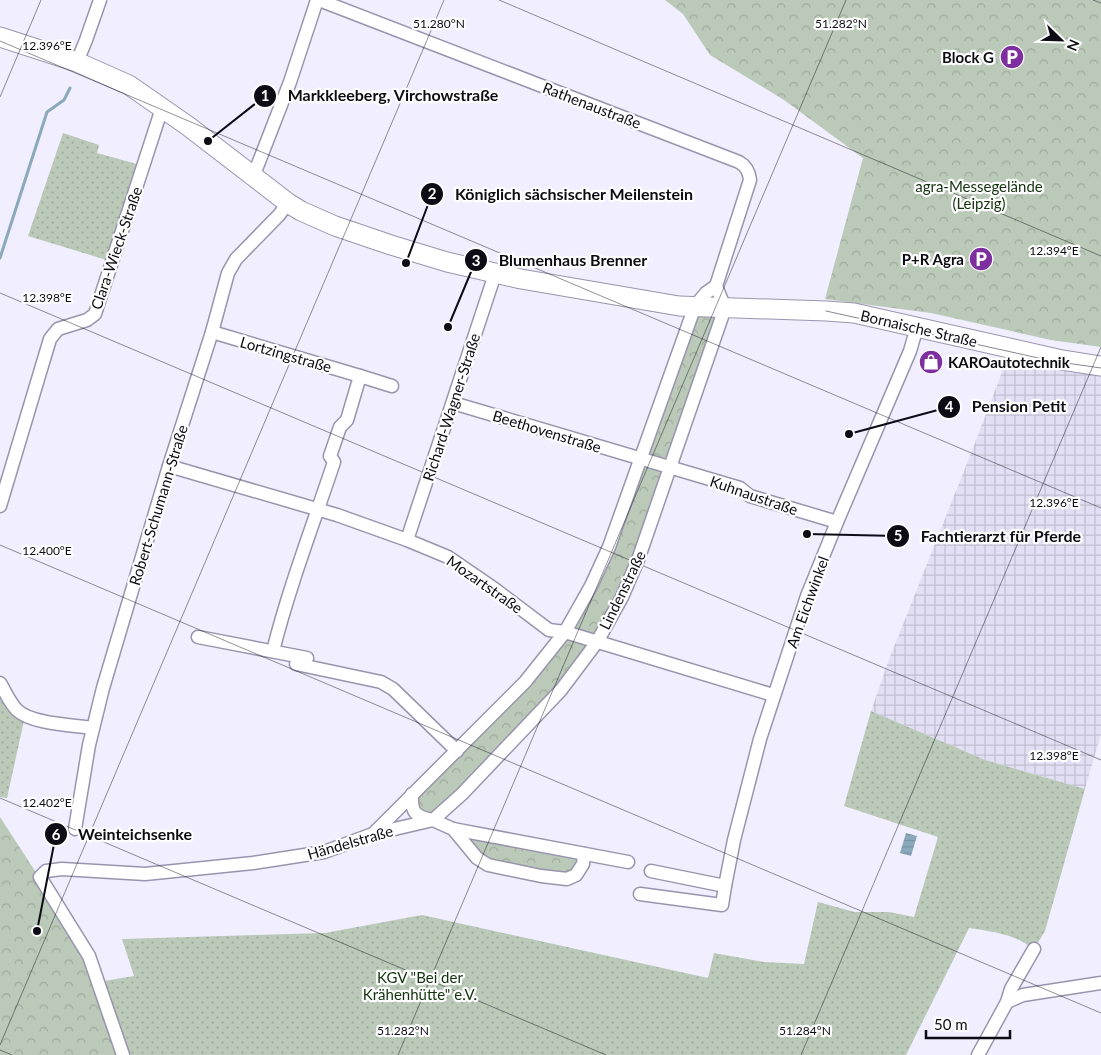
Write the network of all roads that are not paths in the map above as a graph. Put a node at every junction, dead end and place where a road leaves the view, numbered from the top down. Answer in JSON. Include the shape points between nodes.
{"nodes":[{"id":1,"x":100,"y":0,"type":"edge"},
{"id":2,"x":318,"y":0,"type":"edge"},
{"id":3,"x":0,"y":37,"type":"edge"},
{"id":4,"x":77,"y":62,"type":"junction"},
{"id":5,"x":162,"y":108,"type":"junction"},
{"id":6,"x":253,"y":177,"type":"junction"},
{"id":7,"x":288,"y":204,"type":"junction"},
{"id":8,"x":495,"y":274,"type":"junction"},
{"id":9,"x":716,"y":286,"type":"junction"},
{"id":10,"x":695,"y":306,"type":"junction"},
{"id":11,"x":725,"y":308,"type":"junction"},
{"id":12,"x":916,"y":327,"type":"junction"},
{"id":13,"x":212,"y":332,"type":"junction"},
{"id":14,"x":1101,"y":366,"type":"edge"},
{"id":15,"x":360,"y":376,"type":"junction"},
{"id":16,"x":392,"y":386,"type":"dead end"},
{"id":17,"x":453,"y":403,"type":"junction"},
{"id":18,"x":642,"y":459,"type":"junction"},
{"id":19,"x":168,"y":466,"type":"junction"},
{"id":20,"x":671,"y":468,"type":"junction"},
{"id":21,"x":0,"y":506,"type":"edge"},
{"id":22,"x":318,"y":509,"type":"junction"},
{"id":23,"x":837,"y":522,"type":"junction"},
{"id":24,"x":407,"y":540,"type":"junction"},
{"id":25,"x":565,"y":632,"type":"junction"},
{"id":26,"x":198,"y":637,"type":"dead end"},
{"id":27,"x":596,"y":642,"type":"junction"},
{"id":28,"x":272,"y":651,"type":"junction"},
{"id":29,"x":0,"y":683,"type":"edge"},
{"id":30,"x":774,"y":696,"type":"junction"},
{"id":31,"x":93,"y":728,"type":"junction"},
{"id":32,"x":456,"y":751,"type":"junction"},
{"id":33,"x":412,"y":794,"type":"junction"},
{"id":34,"x":433,"y":820,"type":"junction"},
{"id":35,"x":75,"y":829,"type":"dead end"},
{"id":36,"x":452,"y":829,"type":"junction"},
{"id":37,"x":373,"y":834,"type":"junction"},
{"id":38,"x":584,"y":854,"type":"junction"},
{"id":39,"x":628,"y":862,"type":"dead end"},
{"id":40,"x":652,"y":872,"type":"dead end"},
{"id":41,"x":725,"y":886,"type":"junction"},
{"id":42,"x":640,"y":894,"type":"dead end"},
{"id":43,"x":1034,"y":949,"type":"dead end"},
{"id":44,"x":1101,"y":983,"type":"edge"},
{"id":45,"x":1007,"y":1002,"type":"junction"},
{"id":46,"x":123,"y":1055,"type":"edge"},
{"id":47,"x":978,"y":1055,"type":"edge"}],
"edges":[{"from":1,"to":4,"type":"street"},
{"from":2,"to":6,"type":"street"},
{"from":2,"to":9,"type":"street","name":"Rathenaustraße","via":[[744,165],[750,180]]},
{"from":3,"to":4,"type":"main road","name":"Bornaische Straße"},
{"from":4,"to":5,"type":"main road","name":"Bornaische Straße","via":[[129,85]]},
{"from":5,"to":6,"type":"main road","name":"Bornaische Straße"},
{"from":5,"to":21,"type":"street","name":"Clara-Wieck-Straße","via":[[95,314],[87,320],[58,329],[50,339]]},
{"from":6,"to":7,"type":"main road","name":"Bornaische Straße"},
{"from":7,"to":8,"type":"main road","name":"Bornaische Straße","via":[[335,226]]},
{"from":7,"to":13,"type":"street","name":"Robert-Schumann-Straße","via":[[232,266]]},
{"from":8,"to":10,"type":"main road","name":"Bornaische Straße","via":[[634,299]]},
{"from":8,"to":17,"type":"street","name":"Richard-Wagner-Straße"},
{"from":9,"to":10,"type":"street","via":[[706,292]]},
{"from":9,"to":11,"type":"street"},
{"from":10,"to":11,"type":"main road","name":"Bornaische Straße"},
{"from":10,"to":18,"type":"street","name":"Lindenstraße"},
{"from":11,"to":12,"type":"main road","name":"Bornaische Straße","via":[[854,313]]},
{"from":11,"to":20,"type":"street","name":"Lindenstraße"},
{"from":12,"to":14,"type":"main road","name":"Bornaische Straße"},
{"from":12,"to":23,"type":"street","name":"Am Eichwinkel","via":[[910,351]]},
{"from":13,"to":15,"type":"street","name":"Lortzingstraße"},
{"from":13,"to":19,"type":"street","name":"Robert-Schumann-Straße"},
{"from":15,"to":16,"type":"street","name":"Lortzingstraße"},
{"from":15,"to":22,"type":"street","via":[[347,420],[340,427],[330,456],[334,462]]},
{"from":17,"to":18,"type":"street","name":"Beethovenstraße"},
{"from":17,"to":24,"type":"street","name":"Richard-Wagner-Straße"},
{"from":18,"to":20,"type":"street","name":"Beethovenstraße"},
{"from":18,"to":25,"type":"street","name":"Lindenstraße","via":[[609,548]]},
{"from":19,"to":22,"type":"street","name":"Mozartstraße"},
{"from":19,"to":31,"type":"street","name":"Robert-Schumann-Straße"},
{"from":20,"to":23,"type":"street","name":"Kuhnaustraße"},
{"from":20,"to":27,"type":"street","name":"Lindenstraße","via":[[638,560],[622,597]]},
{"from":22,"to":24,"type":"street","name":"Mozartstraße"},
{"from":22,"to":28,"type":"street","via":[[293,578]]},
{"from":23,"to":30,"type":"street","name":"Am Eichwinkel","via":[[807,596]]},
{"from":24,"to":25,"type":"street","name":"Mozartstraße","via":[[448,557],[549,630]]},
{"from":25,"to":27,"type":"street","name":"Mozartstraße"},
{"from":25,"to":32,"type":"street","name":"Lindenstraße","via":[[525,682]]},
{"from":26,"to":28,"type":"street"},
{"from":27,"to":30,"type":"street","name":"Mozartstraße"},
{"from":27,"to":34,"type":"street","name":"Lindenstraße","via":[[562,690]]},
{"from":28,"to":32,"type":"street","via":[[381,682],[393,689]]},
{"from":29,"to":31,"type":"street","via":[[17,711],[25,716]]},
{"from":30,"to":41,"type":"street","name":"Am Eichwinkel","via":[[760,739]]},
{"from":31,"to":35,"type":"street","name":"Robert-Schumann-Straße"},
{"from":32,"to":33,"type":"street","name":"Lindenstraße"},
{"from":33,"to":34,"type":"street","via":[[415,814]]},
{"from":33,"to":37,"type":"street","name":"Lindenstraße"},
{"from":34,"to":36,"type":"street"},
{"from":34,"to":37,"type":"street","name":"Händelstraße"},
{"from":36,"to":38,"type":"street"},
{"from":36,"to":38,"type":"street","via":[[477,858],[488,865],[541,876],[567,879],[576,875],[583,864]]},
{"from":37,"to":46,"type":"street","name":"Händelstraße","via":[[324,852],[254,864],[145,874],[46,870],[40,877],[89,956]]},
{"from":38,"to":39,"type":"street"},
{"from":40,"to":41,"type":"street"},
{"from":41,"to":42,"type":"street","name":"Am Eichwinkel","via":[[722,905]]},
{"from":43,"to":45,"type":"street"},
{"from":44,"to":45,"type":"street","via":[[1023,995]]},
{"from":45,"to":47,"type":"street"}]}
